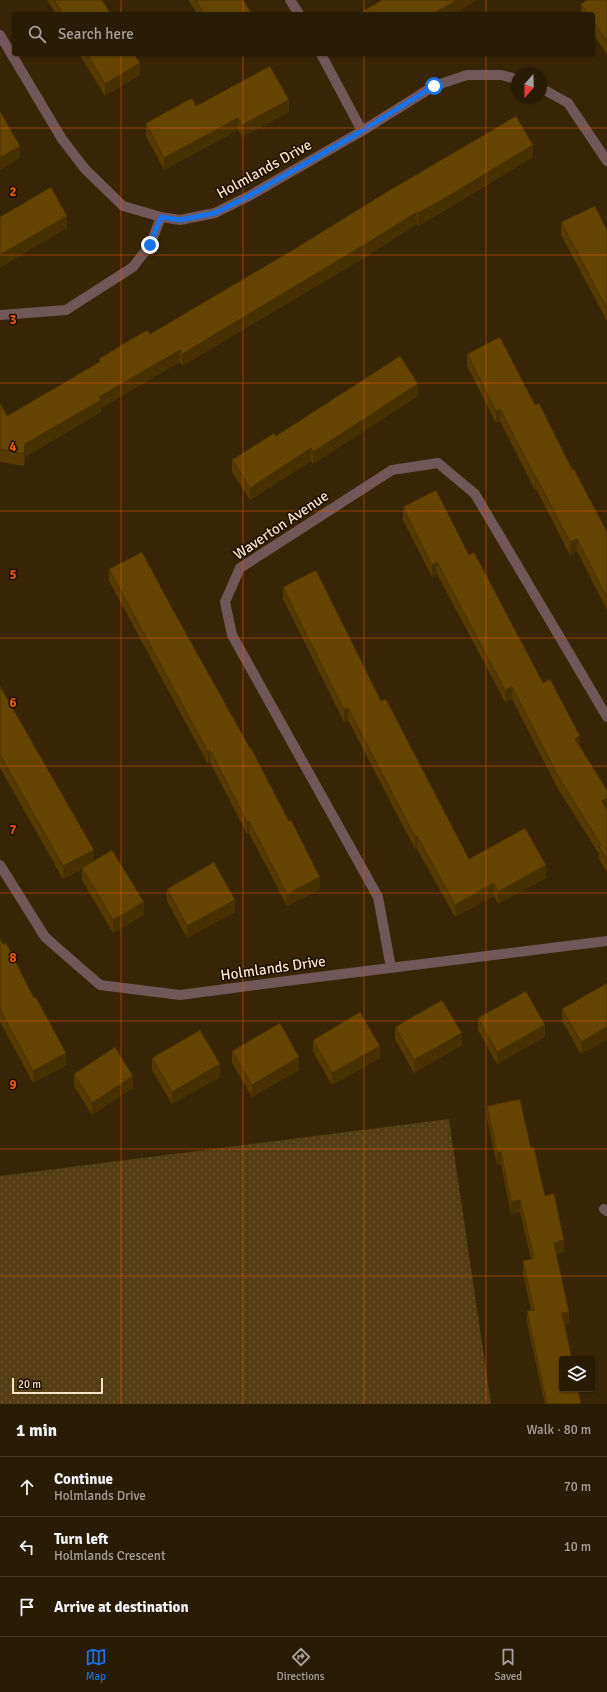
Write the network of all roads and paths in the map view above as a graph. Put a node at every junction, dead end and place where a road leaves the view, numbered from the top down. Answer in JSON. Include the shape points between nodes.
{"nodes":[{"id":1,"x":290,"y":0,"type":"edge"},
{"id":2,"x":298,"y":12,"type":"edge"},
{"id":3,"x":0,"y":35,"type":"edge"},
{"id":4,"x":12,"y":55,"type":"edge"},
{"id":5,"x":13,"y":56,"type":"edge"},
{"id":6,"x":322,"y":56,"type":"edge"},
{"id":7,"x":511,"y":78,"type":"edge"},
{"id":8,"x":547,"y":91,"type":"edge"},
{"id":9,"x":362,"y":131,"type":"junction"},
{"id":10,"x":607,"y":161,"type":"edge"},
{"id":11,"x":161,"y":217,"type":"junction"},
{"id":12,"x":2,"y":315,"type":"dead end"},
{"id":13,"x":607,"y":717,"type":"edge"},
{"id":14,"x":0,"y":865,"type":"edge"},
{"id":15,"x":607,"y":941,"type":"edge"},
{"id":16,"x":391,"y":968,"type":"junction"}],
"edges":[{"from":1,"to":2,"type":"street"},
{"from":3,"to":4,"type":"street","name":"Holmlands Drive"},
{"from":5,"to":11,"type":"street","name":"Holmlands Drive","via":[[62,139],[85,169],[123,206]]},
{"from":6,"to":9,"type":"street"},
{"from":7,"to":9,"type":"street","name":"Holmlands Drive","via":[[466,75],[434,86]]},
{"from":8,"to":10,"type":"street","via":[[568,103]]},
{"from":9,"to":11,"type":"street","name":"Holmlands Drive","via":[[215,213],[180,220]]},
{"from":11,"to":12,"type":"street","via":[[150,245],[133,267],[66,310]]},
{"from":13,"to":16,"type":"street","name":"Waverton Avenue","via":[[475,494],[438,463],[392,470],[240,568],[225,602],[232,635],[378,897]]},
{"from":14,"to":16,"type":"street","name":"Holmlands Drive","via":[[45,937],[100,985],[180,995]]},
{"from":15,"to":16,"type":"street","name":"Holmlands Drive"}]}
